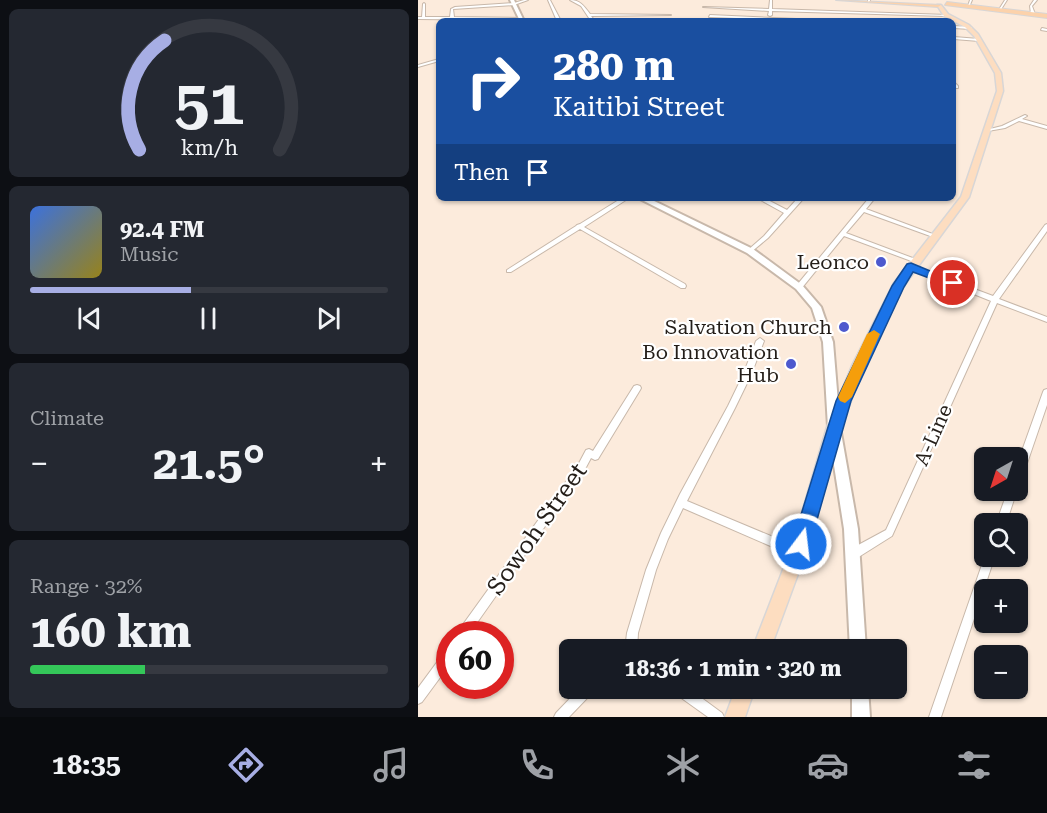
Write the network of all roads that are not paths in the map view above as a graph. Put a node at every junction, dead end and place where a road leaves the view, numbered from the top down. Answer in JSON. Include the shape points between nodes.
{"nodes":[{"id":1,"x":526,"y":0,"type":"edge"},
{"id":2,"x":549,"y":0,"type":"edge"},
{"id":3,"x":572,"y":0,"type":"edge"},
{"id":4,"x":581,"y":0,"type":"edge"},
{"id":5,"x":771,"y":0,"type":"edge"},
{"id":6,"x":841,"y":0,"type":"edge"},
{"id":7,"x":869,"y":0,"type":"edge"},
{"id":8,"x":1006,"y":0,"type":"edge"},
{"id":9,"x":1036,"y":0,"type":"edge"},
{"id":10,"x":513,"y":3,"type":"edge"},
{"id":11,"x":970,"y":3,"type":"edge"},
{"id":12,"x":424,"y":4,"type":"dead end"},
{"id":13,"x":942,"y":6,"type":"edge"},
{"id":14,"x":704,"y":7,"type":"dead end"},
{"id":15,"x":770,"y":10,"type":"junction"},
{"id":16,"x":997,"y":10,"type":"junction"},
{"id":17,"x":1033,"y":14,"type":"junction"},
{"id":18,"x":589,"y":15,"type":"junction"},
{"id":19,"x":669,"y":15,"type":"dead end"},
{"id":20,"x":710,"y":16,"type":"dead end"},
{"id":21,"x":1046,"y":16,"type":"edge"},
{"id":22,"x":420,"y":18,"type":"edge"},
{"id":23,"x":452,"y":18,"type":"edge"},
{"id":24,"x":521,"y":18,"type":"edge"},
{"id":25,"x":558,"y":18,"type":"edge"},
{"id":26,"x":591,"y":18,"type":"edge"},
{"id":27,"x":747,"y":18,"type":"edge"},
{"id":28,"x":766,"y":18,"type":"edge"},
{"id":29,"x":436,"y":19,"type":"edge"},
{"id":30,"x":956,"y":27,"type":"edge"},
{"id":31,"x":970,"y":28,"type":"junction"},
{"id":32,"x":956,"y":38,"type":"edge"},
{"id":33,"x":979,"y":40,"type":"junction"},
{"id":34,"x":436,"y":61,"type":"edge"},
{"id":35,"x":418,"y":66,"type":"edge"},
{"id":36,"x":1046,"y":128,"type":"edge"},
{"id":37,"x":988,"y":130,"type":"junction"},
{"id":38,"x":621,"y":201,"type":"edge"},
{"id":39,"x":648,"y":201,"type":"edge"},
{"id":40,"x":766,"y":201,"type":"edge"},
{"id":41,"x":798,"y":201,"type":"edge"},
{"id":42,"x":869,"y":201,"type":"edge"},
{"id":43,"x":862,"y":209,"type":"junction"},
{"id":44,"x":788,"y":213,"type":"junction"},
{"id":45,"x":579,"y":226,"type":"junction"},
{"id":46,"x":1046,"y":226,"type":"edge"},
{"id":47,"x":843,"y":234,"type":"junction"},
{"id":48,"x":935,"y":236,"type":"junction"},
{"id":49,"x":750,"y":251,"type":"junction"},
{"id":50,"x":913,"y":264,"type":"junction"},
{"id":51,"x":509,"y":271,"type":"dead end"},
{"id":52,"x":684,"y":286,"type":"dead end"},
{"id":53,"x":799,"y":287,"type":"junction"},
{"id":54,"x":995,"y":299,"type":"junction"},
{"id":55,"x":1046,"y":320,"type":"edge"},
{"id":56,"x":760,"y":341,"type":"dead end"},
{"id":57,"x":637,"y":388,"type":"dead end"},
{"id":58,"x":1046,"y":392,"type":"edge"},
{"id":59,"x":834,"y":427,"type":"junction"},
{"id":60,"x":1027,"y":447,"type":"edge"},
{"id":61,"x":684,"y":493,"type":"junction"},
{"id":62,"x":798,"y":553,"type":"junction"},
{"id":63,"x":853,"y":554,"type":"junction"},
{"id":64,"x":986,"y":567,"type":"edge"},
{"id":65,"x":472,"y":621,"type":"edge"},
{"id":66,"x":632,"y":639,"type":"edge"},
{"id":67,"x":765,"y":639,"type":"edge"},
{"id":68,"x":857,"y":639,"type":"edge"},
{"id":69,"x":436,"y":673,"type":"edge"},
{"id":70,"x":418,"y":698,"type":"edge"},
{"id":71,"x":578,"y":699,"type":"edge"},
{"id":72,"x":693,"y":699,"type":"edge"},
{"id":73,"x":742,"y":699,"type":"edge"},
{"id":74,"x":861,"y":699,"type":"edge"},
{"id":75,"x":560,"y":717,"type":"edge"},
{"id":76,"x":718,"y":717,"type":"edge"},
{"id":77,"x":735,"y":717,"type":"edge"},
{"id":78,"x":862,"y":717,"type":"edge"},
{"id":79,"x":934,"y":717,"type":"edge"}],
"edges":[{"from":1,"to":10,"type":"street"},
{"from":2,"to":25,"type":"street"},
{"from":3,"to":4,"type":"street"},
{"from":3,"to":18,"type":"street"},
{"from":5,"to":15,"type":"street"},
{"from":6,"to":7,"type":"highway"},
{"from":7,"to":13,"type":"highway"},
{"from":8,"to":16,"type":"street"},
{"from":9,"to":17,"type":"street"},
{"from":10,"to":23,"type":"street","via":[[455,8]]},
{"from":10,"to":24,"type":"street"},
{"from":11,"to":13,"type":"highway"},
{"from":11,"to":16,"type":"highway"},
{"from":12,"to":22,"type":"street"},
{"from":13,"to":15,"type":"street"},
{"from":13,"to":16,"type":"highway"},
{"from":13,"to":31,"type":"main road"},
{"from":14,"to":15,"type":"street"},
{"from":15,"to":28,"type":"street"},
{"from":16,"to":17,"type":"highway"},
{"from":17,"to":21,"type":"highway"},
{"from":18,"to":19,"type":"street"},
{"from":18,"to":26,"type":"street"},
{"from":20,"to":27,"type":"street"},
{"from":22,"to":29,"type":"street"},
{"from":30,"to":31,"type":"street"},
{"from":31,"to":33,"type":"main road"},
{"from":32,"to":33,"type":"street"},
{"from":33,"to":37,"type":"main road","via":[[1000,79]]},
{"from":34,"to":35,"type":"street"},
{"from":36,"to":37,"type":"street","via":[[1023,118]]},
{"from":37,"to":48,"type":"main road","via":[[965,197]]},
{"from":38,"to":45,"type":"street"},
{"from":39,"to":49,"type":"street"},
{"from":40,"to":44,"type":"street"},
{"from":41,"to":44,"type":"street"},
{"from":42,"to":43,"type":"street"},
{"from":43,"to":47,"type":"street"},
{"from":43,"to":48,"type":"street"},
{"from":44,"to":49,"type":"street"},
{"from":45,"to":51,"type":"street"},
{"from":45,"to":52,"type":"street"},
{"from":46,"to":54,"type":"street","name":"A-Line"},
{"from":47,"to":50,"type":"street"},
{"from":47,"to":53,"type":"street"},
{"from":48,"to":50,"type":"main road"},
{"from":49,"to":53,"type":"street"},
{"from":50,"to":54,"type":"street"},
{"from":50,"to":59,"type":"main road","via":[[884,311]]},
{"from":53,"to":59,"type":"street","via":[[816,308],[828,342]]},
{"from":54,"to":55,"type":"street"},
{"from":54,"to":63,"type":"street","name":"A-Line","via":[[889,533]]},
{"from":56,"to":61,"type":"street"},
{"from":57,"to":65,"type":"street","name":"Sowoh Street","via":[[595,456],[589,453]]},
{"from":58,"to":60,"type":"street"},
{"from":59,"to":62,"type":"main road"},
{"from":59,"to":63,"type":"street"},
{"from":61,"to":62,"type":"street","via":[[682,503]]},
{"from":61,"to":66,"type":"street","via":[[643,591]]},
{"from":62,"to":67,"type":"main road"},
{"from":63,"to":68,"type":"street"},
{"from":64,"to":79,"type":"street"},
{"from":69,"to":70,"type":"street"},
{"from":71,"to":75,"type":"street"},
{"from":72,"to":76,"type":"street"},
{"from":73,"to":77,"type":"main road"},
{"from":74,"to":78,"type":"street"}]}
